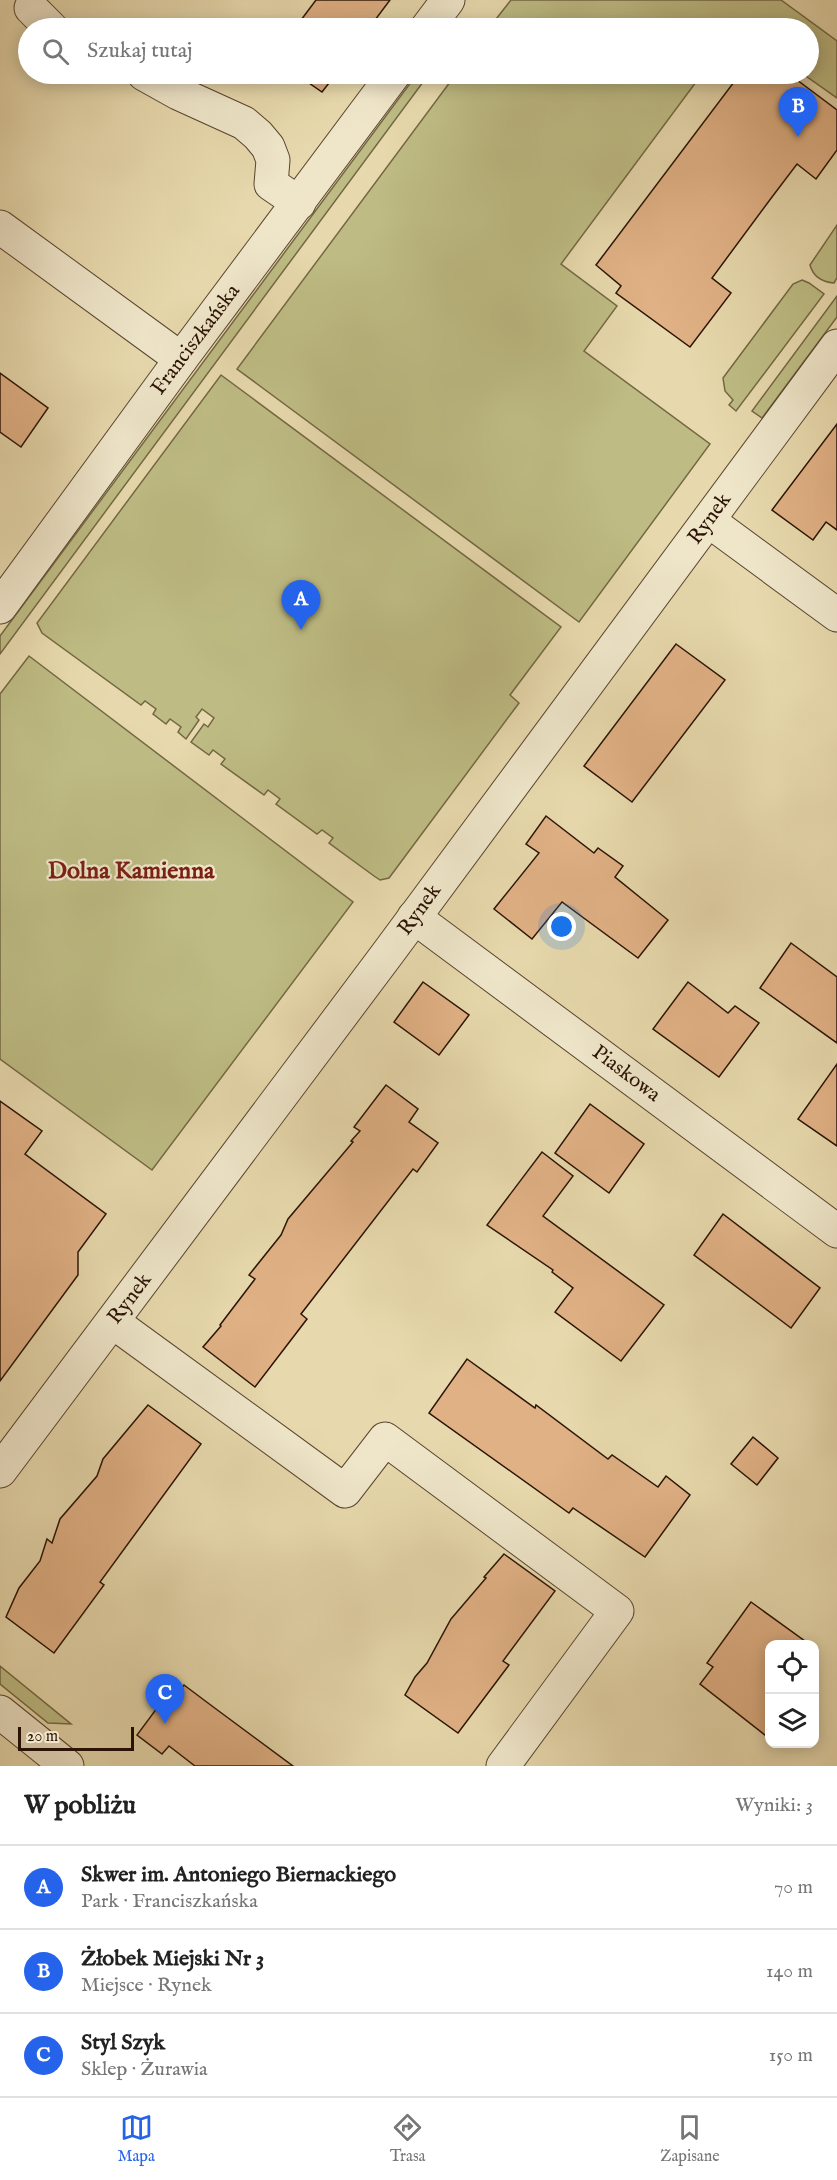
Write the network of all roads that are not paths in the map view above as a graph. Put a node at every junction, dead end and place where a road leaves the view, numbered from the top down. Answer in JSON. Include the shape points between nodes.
{"nodes":[{"id":1,"x":448,"y":0,"type":"edge"},
{"id":2,"x":435,"y":18,"type":"edge"},
{"id":3,"x":135,"y":84,"type":"edge"},
{"id":4,"x":162,"y":84,"type":"edge"},
{"id":5,"x":387,"y":84,"type":"edge"},
{"id":6,"x":178,"y":93,"type":"junction"},
{"id":7,"x":299,"y":203,"type":"junction"},
{"id":8,"x":0,"y":227,"type":"edge"},
{"id":9,"x":837,"y":346,"type":"edge"},
{"id":10,"x":181,"y":359,"type":"junction"},
{"id":11,"x":709,"y":521,"type":"junction"},
{"id":12,"x":0,"y":607,"type":"edge"},
{"id":13,"x":837,"y":615,"type":"edge"},
{"id":14,"x":414,"y":917,"type":"junction"},
{"id":15,"x":837,"y":1231,"type":"edge"},
{"id":16,"x":112,"y":1322,"type":"junction"},
{"id":17,"x":0,"y":1471,"type":"edge"},
{"id":18,"x":0,"y":1712,"type":"edge"},
{"id":19,"x":67,"y":1766,"type":"edge"},
{"id":20,"x":502,"y":1766,"type":"edge"}],
"edges":[{"from":1,"to":2,"type":"street"},
{"from":3,"to":6,"type":"street","via":[[160,94]]},
{"from":4,"to":6,"type":"street"},
{"from":5,"to":7,"type":"street","name":"Franciszkańska"},
{"from":6,"to":7,"type":"street","via":[[234,117],[258,135],[273,160],[271,184]]},
{"from":7,"to":10,"type":"street","name":"Franciszkańska"},
{"from":8,"to":10,"type":"street"},
{"from":9,"to":11,"type":"street","name":"Rynek"},
{"from":10,"to":12,"type":"street","name":"Franciszkańska"},
{"from":11,"to":13,"type":"street"},
{"from":11,"to":14,"type":"street","name":"Rynek"},
{"from":14,"to":15,"type":"street","name":"Piaskowa"},
{"from":14,"to":16,"type":"street","name":"Rynek"},
{"from":16,"to":17,"type":"street","name":"Rynek"},
{"from":16,"to":20,"type":"street","via":[[345,1491],[385,1439],[617,1611]]},
{"from":18,"to":19,"type":"street"}]}
